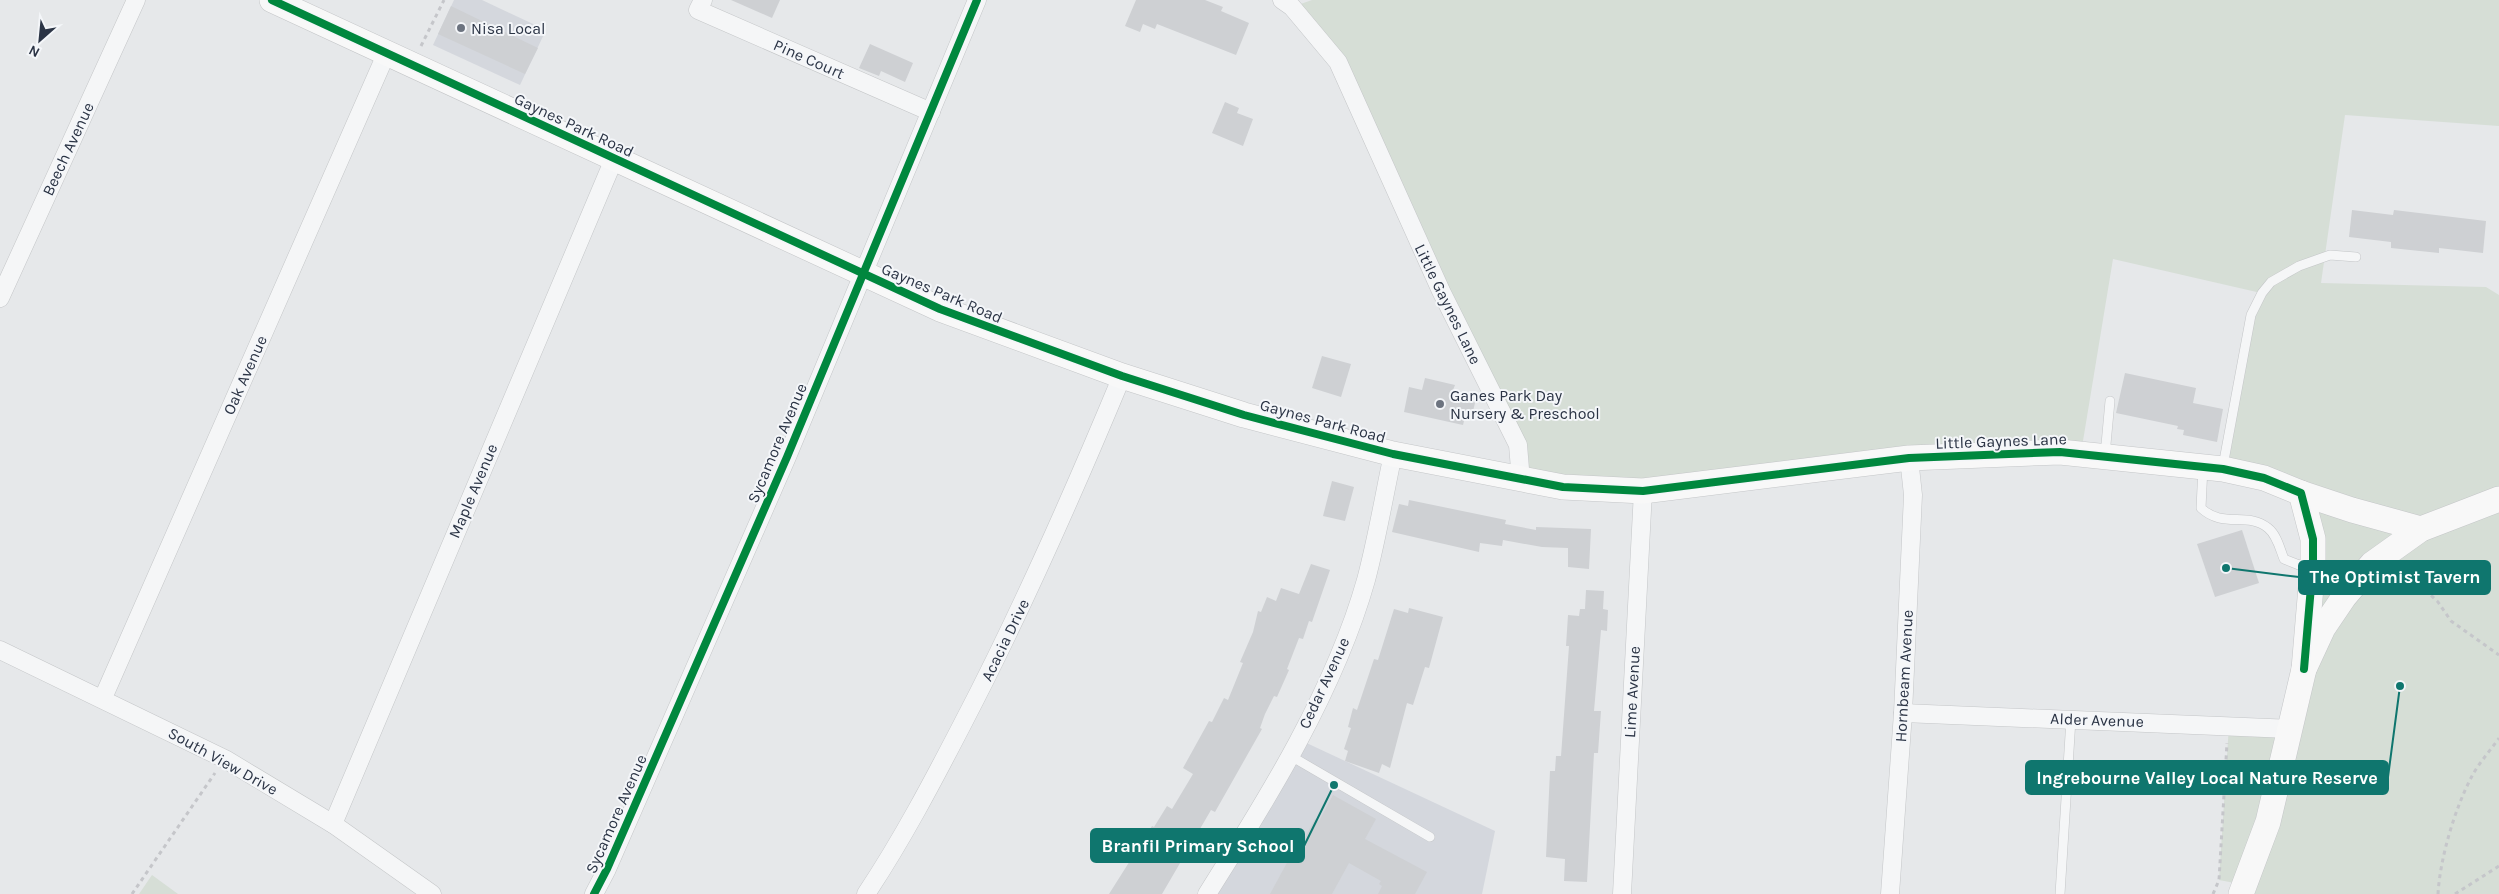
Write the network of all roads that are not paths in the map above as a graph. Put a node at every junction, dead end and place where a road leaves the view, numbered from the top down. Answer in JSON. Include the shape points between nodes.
{"nodes":[{"id":1,"x":136,"y":0,"type":"edge"},
{"id":2,"x":272,"y":0,"type":"edge"},
{"id":3,"x":703,"y":0,"type":"edge"},
{"id":4,"x":977,"y":0,"type":"edge"},
{"id":5,"x":1282,"y":0,"type":"edge"},
{"id":6,"x":387,"y":52,"type":"junction"},
{"id":7,"x":931,"y":112,"type":"junction"},
{"id":8,"x":614,"y":159,"type":"junction"},
{"id":9,"x":2356,"y":257,"type":"dead end"},
{"id":10,"x":863,"y":274,"type":"junction"},
{"id":11,"x":0,"y":298,"type":"edge"},
{"id":12,"x":1122,"y":376,"type":"junction"},
{"id":13,"x":2110,"y":401,"type":"dead end"},
{"id":14,"x":1393,"y":454,"type":"junction"},
{"id":15,"x":2105,"y":455,"type":"junction"},
{"id":16,"x":1909,"y":458,"type":"junction"},
{"id":17,"x":2213,"y":468,"type":"junction"},
{"id":18,"x":1521,"y":481,"type":"junction"},
{"id":19,"x":1643,"y":491,"type":"junction"},
{"id":20,"x":2301,"y":493,"type":"junction"},
{"id":21,"x":2499,"y":499,"type":"edge"},
{"id":22,"x":2421,"y":529,"type":"junction"},
{"id":23,"x":2313,"y":563,"type":"junction"},
{"id":24,"x":0,"y":650,"type":"edge"},
{"id":25,"x":2304,"y":669,"type":"junction"},
{"id":26,"x":103,"y":698,"type":"junction"},
{"id":27,"x":1903,"y":713,"type":"junction"},
{"id":28,"x":2071,"y":719,"type":"junction"},
{"id":29,"x":2291,"y":729,"type":"junction"},
{"id":30,"x":1289,"y":755,"type":"junction"},
{"id":31,"x":333,"y":824,"type":"junction"},
{"id":32,"x":1430,"y":837,"type":"dead end"},
{"id":33,"x":432,"y":894,"type":"edge"},
{"id":34,"x":594,"y":894,"type":"edge"},
{"id":35,"x":866,"y":894,"type":"edge"},
{"id":36,"x":1207,"y":894,"type":"edge"},
{"id":37,"x":1622,"y":894,"type":"edge"},
{"id":38,"x":1890,"y":894,"type":"edge"},
{"id":39,"x":2060,"y":894,"type":"edge"},
{"id":40,"x":2241,"y":894,"type":"edge"}],
"edges":[{"from":1,"to":11,"type":"street","name":"Beech Avenue"},
{"from":2,"to":6,"type":"street","name":"Gaynes Park Road"},
{"from":3,"to":7,"type":"street","name":"Pine Court","via":[[698,10]]},
{"from":4,"to":7,"type":"street","name":"Sycamore Avenue"},
{"from":5,"to":18,"type":"street","name":"Little Gaynes Lane","via":[[1292,7],[1338,62],[1441,291],[1518,445]]},
{"from":6,"to":8,"type":"street","name":"Gaynes Park Road"},
{"from":6,"to":26,"type":"street","name":"Oak Avenue"},
{"from":7,"to":10,"type":"street","name":"Sycamore Avenue"},
{"from":8,"to":10,"type":"street","name":"Gaynes Park Road"},
{"from":8,"to":31,"type":"street","name":"Maple Avenue"},
{"from":9,"to":17,"type":"lane","via":[[2330,255],[2299,266],[2270,282],[2262,293],[2251,315]]},
{"from":10,"to":12,"type":"street","name":"Gaynes Park Road","via":[[940,309]]},
{"from":10,"to":34,"type":"street","name":"Sycamore Avenue","via":[[709,638],[608,869]]},
{"from":12,"to":14,"type":"street","name":"Gaynes Park Road","via":[[1244,415]]},
{"from":12,"to":35,"type":"street","name":"Acacia Drive","via":[[1067,509],[1004,645],[928,792]]},
{"from":13,"to":15,"type":"lane"},
{"from":14,"to":18,"type":"street","name":"Gaynes Park Road"},
{"from":14,"to":30,"type":"street","name":"Cedar Avenue","via":[[1366,581],[1336,662]]},
{"from":15,"to":16,"type":"street","name":"Little Gaynes Lane","via":[[2060,452]]},
{"from":15,"to":17,"type":"street","name":"Little Gaynes Lane"},
{"from":16,"to":19,"type":"street","name":"Little Gaynes Lane"},
{"from":16,"to":27,"type":"street","name":"Hornbeam Avenue","via":[[1914,495]]},
{"from":17,"to":20,"type":"street","name":"Little Gaynes Lane","via":[[2264,478]]},
{"from":17,"to":23,"type":"lane","via":[[2201,508],[2211,517],[2256,521],[2269,528],[2284,559],[2299,565]]},
{"from":18,"to":19,"type":"street","name":"Little Gaynes Lane","via":[[1603,491]]},
{"from":19,"to":37,"type":"street","name":"Lime Avenue"},
{"from":20,"to":22,"type":"street","name":"Little Gaynes Lane"},
{"from":20,"to":23,"type":"street","via":[[2313,539]]},
{"from":21,"to":22,"type":"street"},
{"from":22,"to":25,"type":"street","via":[[2372,564],[2344,597],[2323,628]]},
{"from":23,"to":25,"type":"street"},
{"from":24,"to":26,"type":"street","name":"South View Drive"},
{"from":25,"to":29,"type":"street"},
{"from":26,"to":31,"type":"street","name":"South View Drive","via":[[225,759]]},
{"from":27,"to":28,"type":"street","name":"Alder Avenue"},
{"from":27,"to":38,"type":"street","name":"Hornbeam Avenue"},
{"from":28,"to":29,"type":"street","name":"Alder Avenue"},
{"from":28,"to":39,"type":"lane"},
{"from":29,"to":40,"type":"street","via":[[2268,822]]},
{"from":30,"to":32,"type":"lane"},
{"from":30,"to":36,"type":"street","name":"Cedar Avenue"},
{"from":31,"to":33,"type":"street","name":"South View Drive"}]}
